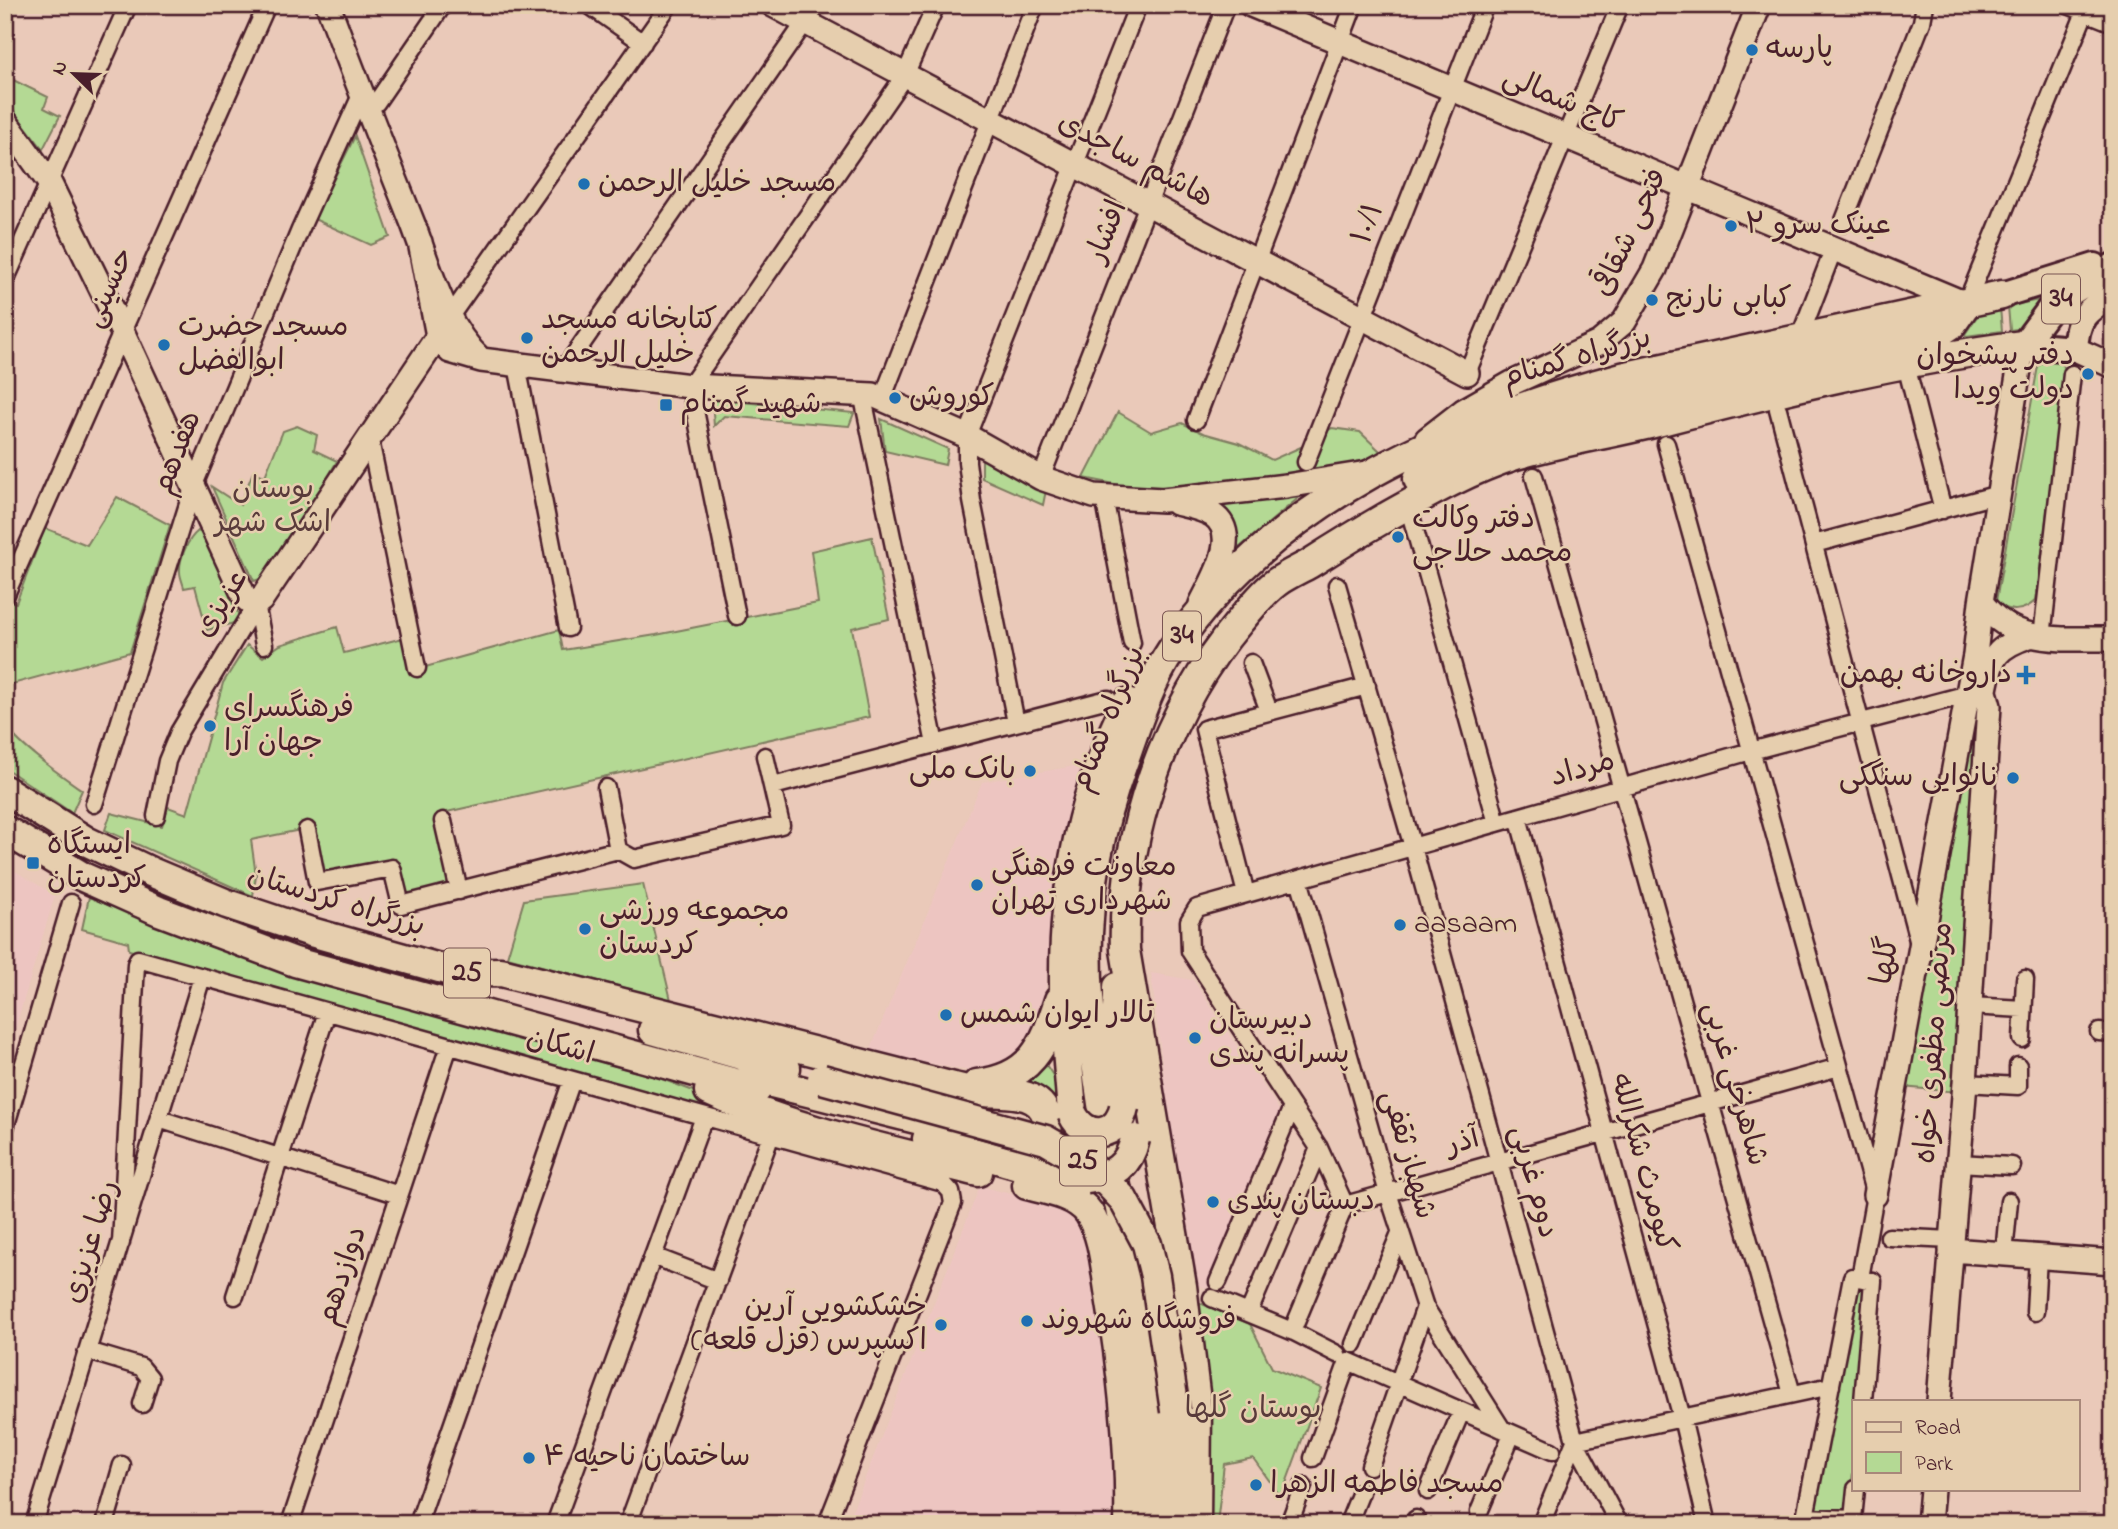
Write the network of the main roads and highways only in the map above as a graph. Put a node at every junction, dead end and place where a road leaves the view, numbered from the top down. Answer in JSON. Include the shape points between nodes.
{"nodes":[{"id":1,"x":328,"y":5,"type":"edge"},
{"id":2,"x":773,"y":5,"type":"edge"},
{"id":3,"x":1251,"y":5,"type":"edge"},
{"id":4,"x":1759,"y":5,"type":"edge"},
{"id":5,"x":811,"y":14,"type":"edge"},
{"id":6,"x":5,"y":121,"type":"edge"},
{"id":7,"x":1688,"y":188,"type":"junction"},
{"id":8,"x":2113,"y":260,"type":"edge"},
{"id":9,"x":2113,"y":266,"type":"edge"},
{"id":10,"x":2113,"y":294,"type":"edge"},
{"id":11,"x":2002,"y":295,"type":"joint"},
{"id":12,"x":1966,"y":304,"type":"junction"},
{"id":13,"x":443,"y":327,"type":"junction"},
{"id":14,"x":2023,"y":345,"type":"junction"},
{"id":15,"x":2075,"y":349,"type":"junction"},
{"id":16,"x":2113,"y":366,"type":"edge"},
{"id":17,"x":1466,"y":373,"type":"road end"},
{"id":18,"x":1402,"y":458,"type":"junction"},
{"id":19,"x":1373,"y":472,"type":"junction"},
{"id":20,"x":1163,"y":500,"type":"junction"},
{"id":21,"x":1276,"y":583,"type":"junction"},
{"id":22,"x":1981,"y":602,"type":"junction"},
{"id":23,"x":1194,"y":620,"type":"junction"},
{"id":24,"x":2035,"y":637,"type":"junction"},
{"id":25,"x":2113,"y":639,"type":"edge"},
{"id":26,"x":1169,"y":653,"type":"junction"},
{"id":27,"x":1976,"y":692,"type":"junction"},
{"id":28,"x":5,"y":790,"type":"edge"},
{"id":29,"x":5,"y":830,"type":"edge"},
{"id":30,"x":1125,"y":950,"type":"junction"},
{"id":31,"x":457,"y":973,"type":"junction"},
{"id":32,"x":1064,"y":986,"type":"junction"},
{"id":33,"x":654,"y":1060,"type":"junction"},
{"id":34,"x":740,"y":1084,"type":"junction"},
{"id":35,"x":954,"y":1087,"type":"junction"},
{"id":36,"x":1875,"y":1195,"type":"road end"},
{"id":37,"x":1952,"y":1245,"type":"junction"},
{"id":38,"x":2113,"y":1262,"type":"edge"},
{"id":39,"x":1939,"y":1400,"type":"edge"},
{"id":40,"x":1932,"y":1490,"type":"edge"},
{"id":41,"x":1129,"y":1524,"type":"edge"},
{"id":42,"x":1153,"y":1524,"type":"edge"},
{"id":43,"x":1177,"y":1524,"type":"edge"},
{"id":44,"x":1196,"y":1524,"type":"edge"},
{"id":45,"x":1929,"y":1524,"type":"edge"}],
"edges":[{"from":1,"to":13,"type":"main road","via":[[369,99],[420,242]]},
{"from":2,"to":5,"type":"main road","name":"هاشم ساجدی"},
{"from":3,"to":7,"type":"main road","name":"کاج شمالی"},
{"from":4,"to":7,"type":"main road","name":"فتحی شقاقی"},
{"from":5,"to":17,"type":"main road","name":"هاشم ساجدی","via":[[905,75]]},
{"from":6,"to":13,"type":"main road","name":"عزیزی","via":[[49,182],[245,598],[256,604]]},
{"from":7,"to":12,"type":"main road","name":"کاج شمالی"},
{"from":7,"to":18,"type":"main road","name":"فتحی شقاقی","via":[[1655,269],[1624,322],[1599,343],[1463,411]]},
{"from":8,"to":11,"type":"main road","number":"34"},
{"from":9,"to":14,"type":"main road","number":"34","via":[[2061,299]]},
{"from":10,"to":15,"type":"main road","via":[[2082,316]]},
{"from":11,"to":12,"type":"highway","name":"بزرگراه گمنام","number":"34"},
{"from":12,"to":18,"type":"highway","name":"بزرگراه گمنام","number":"34","via":[[1572,390],[1465,429]]},
{"from":12,"to":21,"type":"highway","via":[[1952,324],[1937,334],[1615,402],[1485,445],[1428,473],[1327,534]]},
{"from":13,"to":20,"type":"main road","via":[[450,351],[481,360],[690,386],[873,395],[967,436],[1071,490]]},
{"from":14,"to":15,"type":"main road"},
{"from":14,"to":21,"type":"highway","number":"34","via":[[1924,360],[1757,396],[1515,456],[1408,505]]},
{"from":14,"to":22,"type":"main road","name":"گلها"},
{"from":15,"to":16,"type":"main road"},
{"from":18,"to":19,"type":"highway","name":"بزرگراه گمنام","number":"34"},
{"from":19,"to":20,"type":"main road"},
{"from":19,"to":23,"type":"highway","name":"بزرگراه گمنام","number":"34","via":[[1298,519],[1235,573]]},
{"from":20,"to":23,"type":"main road","via":[[1207,512],[1221,522],[1225,533],[1223,555]]},
{"from":21,"to":30,"type":"highway","number":"34","via":[[1221,643],[1161,758],[1135,844],[1124,922]]},
{"from":22,"to":24,"type":"main road","via":[[2002,624]]},
{"from":22,"to":27,"type":"main road","name":"گلها"},
{"from":23,"to":26,"type":"highway","name":"بزرگراه گمنام","number":"34"},
{"from":24,"to":25,"type":"main road"},
{"from":24,"to":27,"type":"main road","via":[[2004,646]]},
{"from":26,"to":32,"type":"highway","via":[[1149,669],[1133,691],[1091,786],[1071,872]]},
{"from":26,"to":42,"type":"highway","name":"بزرگراه گمنام","number":"34","via":[[1139,715],[1105,816],[1092,879],[1087,941],[1098,1079],[1151,1411]]},
{"from":27,"to":36,"type":"main road","name":"گلها"},
{"from":27,"to":37,"type":"main road","name":"مرتضی مظفری خواه","via":[[1989,706]]},
{"from":28,"to":31,"type":"highway","name":"بزرگراه کردستان","number":"25","via":[[88,842],[227,904]]},
{"from":29,"to":33,"type":"highway","number":"25","via":[[83,877],[295,962]]},
{"from":30,"to":32,"type":"highway","bridge":true,"via":[[1118,988],[1124,1107],[1112,1128],[1096,1132],[1081,1126],[1072,1112]]},
{"from":30,"to":34,"type":"highway","number":"25","bridge":true,"via":[[1126,999],[1141,1113],[1129,1156],[1117,1171],[1104,1177],[1084,1179],[1043,1172]]},
{"from":30,"to":44,"type":"highway","number":"34","via":[[1198,1409]]},
{"from":31,"to":35,"type":"highway","name":"بزرگراه کردستان","number":"25","via":[[501,972]]},
{"from":31,"to":43,"type":"highway","number":"25","bridge":true,"via":[[1046,1140],[1089,1165],[1123,1199],[1147,1244],[1155,1276],[1175,1410]]},
{"from":32,"to":35,"type":"highway","via":[[1044,1043],[1026,1066],[1002,1080]]},
{"from":33,"to":34,"type":"highway","number":"25"},
{"from":33,"to":41,"type":"highway","via":[[748,1108],[1045,1190],[1085,1208],[1102,1245],[1115,1328],[1130,1478]]},
{"from":34,"to":35,"type":"highway","name":"بزرگراه کردستان","via":[[752,1078],[1017,1145],[1034,1144],[1045,1137],[1046,1115],[1033,1099]]},
{"from":37,"to":38,"type":"main road"},
{"from":37,"to":39,"type":"main road","name":"مرتضی مظفری خواه"},
{"from":40,"to":45,"type":"main road"}]}
